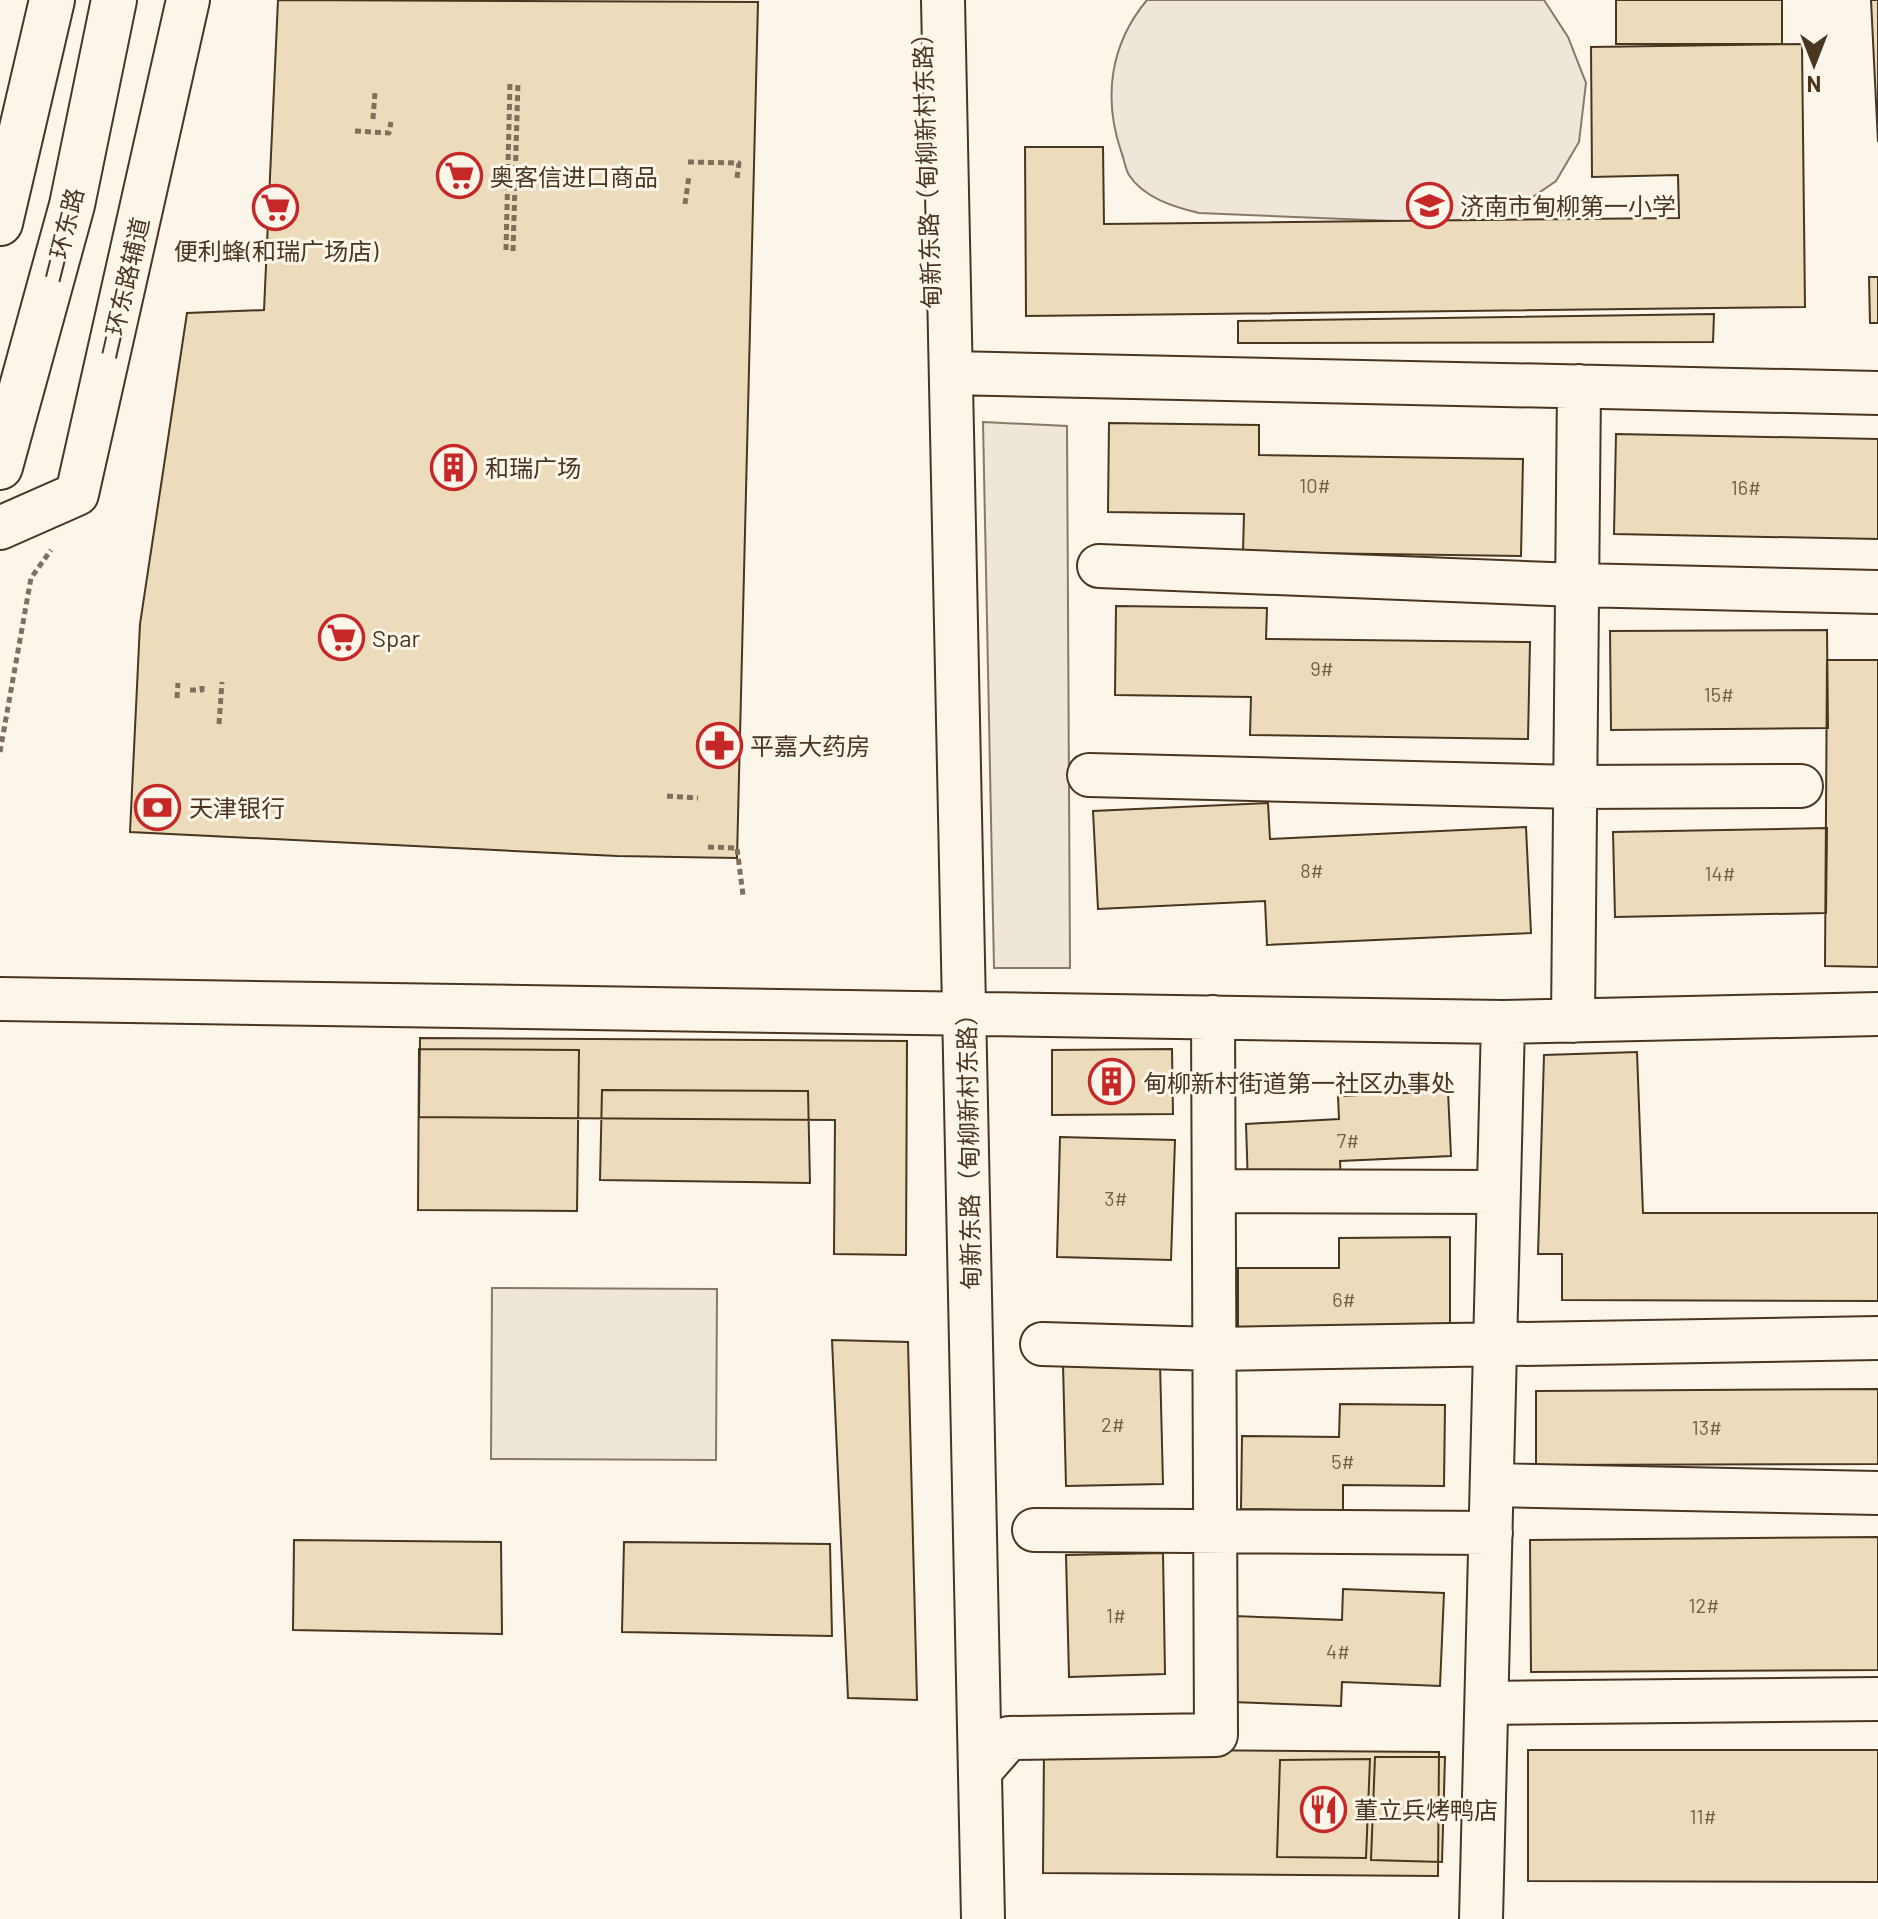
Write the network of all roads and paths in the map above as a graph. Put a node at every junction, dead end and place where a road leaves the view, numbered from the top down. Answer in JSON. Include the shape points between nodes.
{"nodes":[{"id":1,"x":52,"y":0,"type":"edge"},
{"id":2,"x":114,"y":0,"type":"edge"},
{"id":3,"x":188,"y":0,"type":"edge"},
{"id":4,"x":921,"y":0,"type":"edge"},
{"id":5,"x":943,"y":0,"type":"edge"},
{"id":6,"x":510,"y":82,"type":"dead end"},
{"id":7,"x":518,"y":82,"type":"dead end"},
{"id":8,"x":375,"y":92,"type":"dead end"},
{"id":9,"x":373,"y":119,"type":"dead end"},
{"id":10,"x":391,"y":122,"type":"dead end"},
{"id":11,"x":355,"y":131,"type":"dead end"},
{"id":12,"x":688,"y":162,"type":"dead end"},
{"id":13,"x":689,"y":176,"type":"dead end"},
{"id":14,"x":737,"y":178,"type":"dead end"},
{"id":15,"x":685,"y":204,"type":"dead end"},
{"id":16,"x":0,"y":223,"type":"edge"},
{"id":17,"x":951,"y":373,"type":"junction"},
{"id":18,"x":1579,"y":386,"type":"junction"},
{"id":19,"x":1878,"y":393,"type":"edge"},
{"id":20,"x":0,"y":467,"type":"edge"},
{"id":21,"x":0,"y":528,"type":"edge"},
{"id":22,"x":1099,"y":566,"type":"dead end"},
{"id":23,"x":1577,"y":585,"type":"junction"},
{"id":24,"x":1878,"y":592,"type":"edge"},
{"id":25,"x":222,"y":682,"type":"dead end"},
{"id":26,"x":178,"y":683,"type":"dead end"},
{"id":27,"x":202,"y":683,"type":"dead end"},
{"id":28,"x":190,"y":690,"type":"dead end"},
{"id":29,"x":177,"y":698,"type":"dead end"},
{"id":30,"x":219,"y":724,"type":"dead end"},
{"id":31,"x":1089,"y":775,"type":"dead end"},
{"id":32,"x":1801,"y":786,"type":"dead end"},
{"id":33,"x":1576,"y":787,"type":"junction"},
{"id":34,"x":667,"y":796,"type":"dead end"},
{"id":35,"x":698,"y":798,"type":"dead end"},
{"id":36,"x":708,"y":847,"type":"dead end"},
{"id":37,"x":743,"y":895,"type":"dead end"},
{"id":38,"x":0,"y":999,"type":"edge"},
{"id":39,"x":965,"y":1012,"type":"junction"},
{"id":40,"x":1878,"y":1014,"type":"edge"},
{"id":41,"x":1213,"y":1017,"type":"junction"},
{"id":42,"x":1573,"y":1021,"type":"junction"},
{"id":43,"x":1503,"y":1022,"type":"junction"},
{"id":44,"x":1214,"y":1191,"type":"junction"},
{"id":45,"x":1499,"y":1192,"type":"junction"},
{"id":46,"x":1878,"y":1338,"type":"edge"},
{"id":47,"x":1042,"y":1344,"type":"dead end"},
{"id":48,"x":1495,"y":1345,"type":"junction"},
{"id":49,"x":1216,"y":1349,"type":"junction"},
{"id":50,"x":1492,"y":1485,"type":"junction"},
{"id":51,"x":1878,"y":1493,"type":"edge"},
{"id":52,"x":1034,"y":1530,"type":"dead end"},
{"id":53,"x":1215,"y":1533,"type":"junction"},
{"id":54,"x":1491,"y":1533,"type":"junction"},
{"id":55,"x":1878,"y":1699,"type":"edge"},
{"id":56,"x":1487,"y":1703,"type":"junction"},
{"id":57,"x":981,"y":1770,"type":"junction"},
{"id":58,"x":983,"y":1919,"type":"edge"},
{"id":59,"x":1481,"y":1919,"type":"edge"}],
"edges":[{"from":1,"to":16,"type":"highway"},
{"from":2,"to":20,"type":"highway","name":"二环东路","via":[[72,205]]},
{"from":3,"to":21,"type":"street","name":"二环东路辅道","via":[[77,494]]},
{"from":4,"to":17,"type":"street","name":"甸新东路（甸柳新村东路）","via":[[931,330]]},
{"from":5,"to":17,"type":"street","name":"甸新东路（甸柳新村东路）"},
{"from":6,"to":7,"type":"path","via":[[510,250]]},
{"from":8,"to":9,"type":"path"},
{"from":10,"to":11,"type":"path","via":[[389,133]]},
{"from":12,"to":14,"type":"path","via":[[739,163]]},
{"from":13,"to":15,"type":"path"},
{"from":17,"to":18,"type":"street"},
{"from":17,"to":39,"type":"street","name":"甸新东路（甸柳新村东路）"},
{"from":18,"to":19,"type":"street"},
{"from":18,"to":23,"type":"street"},
{"from":22,"to":23,"type":"street"},
{"from":23,"to":24,"type":"street"},
{"from":23,"to":33,"type":"street"},
{"from":25,"to":30,"type":"path"},
{"from":26,"to":29,"type":"path"},
{"from":27,"to":28,"type":"path","via":[[202,690]]},
{"from":31,"to":33,"type":"street"},
{"from":32,"to":33,"type":"street"},
{"from":33,"to":42,"type":"street"},
{"from":34,"to":35,"type":"path"},
{"from":36,"to":37,"type":"path","via":[[737,848]]},
{"from":38,"to":39,"type":"street"},
{"from":39,"to":41,"type":"street"},
{"from":39,"to":57,"type":"street","name":"甸新东路（甸柳新村东路）"},
{"from":40,"to":42,"type":"street"},
{"from":41,"to":43,"type":"street"},
{"from":41,"to":44,"type":"street"},
{"from":42,"to":43,"type":"street"},
{"from":43,"to":45,"type":"street"},
{"from":44,"to":45,"type":"street"},
{"from":44,"to":49,"type":"street"},
{"from":45,"to":48,"type":"street"},
{"from":46,"to":48,"type":"street"},
{"from":47,"to":49,"type":"street"},
{"from":48,"to":49,"type":"street"},
{"from":48,"to":50,"type":"street"},
{"from":49,"to":53,"type":"street"},
{"from":50,"to":51,"type":"street"},
{"from":50,"to":54,"type":"street"},
{"from":52,"to":53,"type":"street"},
{"from":53,"to":54,"type":"street"},
{"from":53,"to":57,"type":"street","via":[[1216,1735],[1009,1738]]},
{"from":54,"to":56,"type":"street"},
{"from":55,"to":56,"type":"street"},
{"from":56,"to":59,"type":"street"},
{"from":57,"to":58,"type":"street","name":"甸新东路（甸柳新村东路）"}]}
